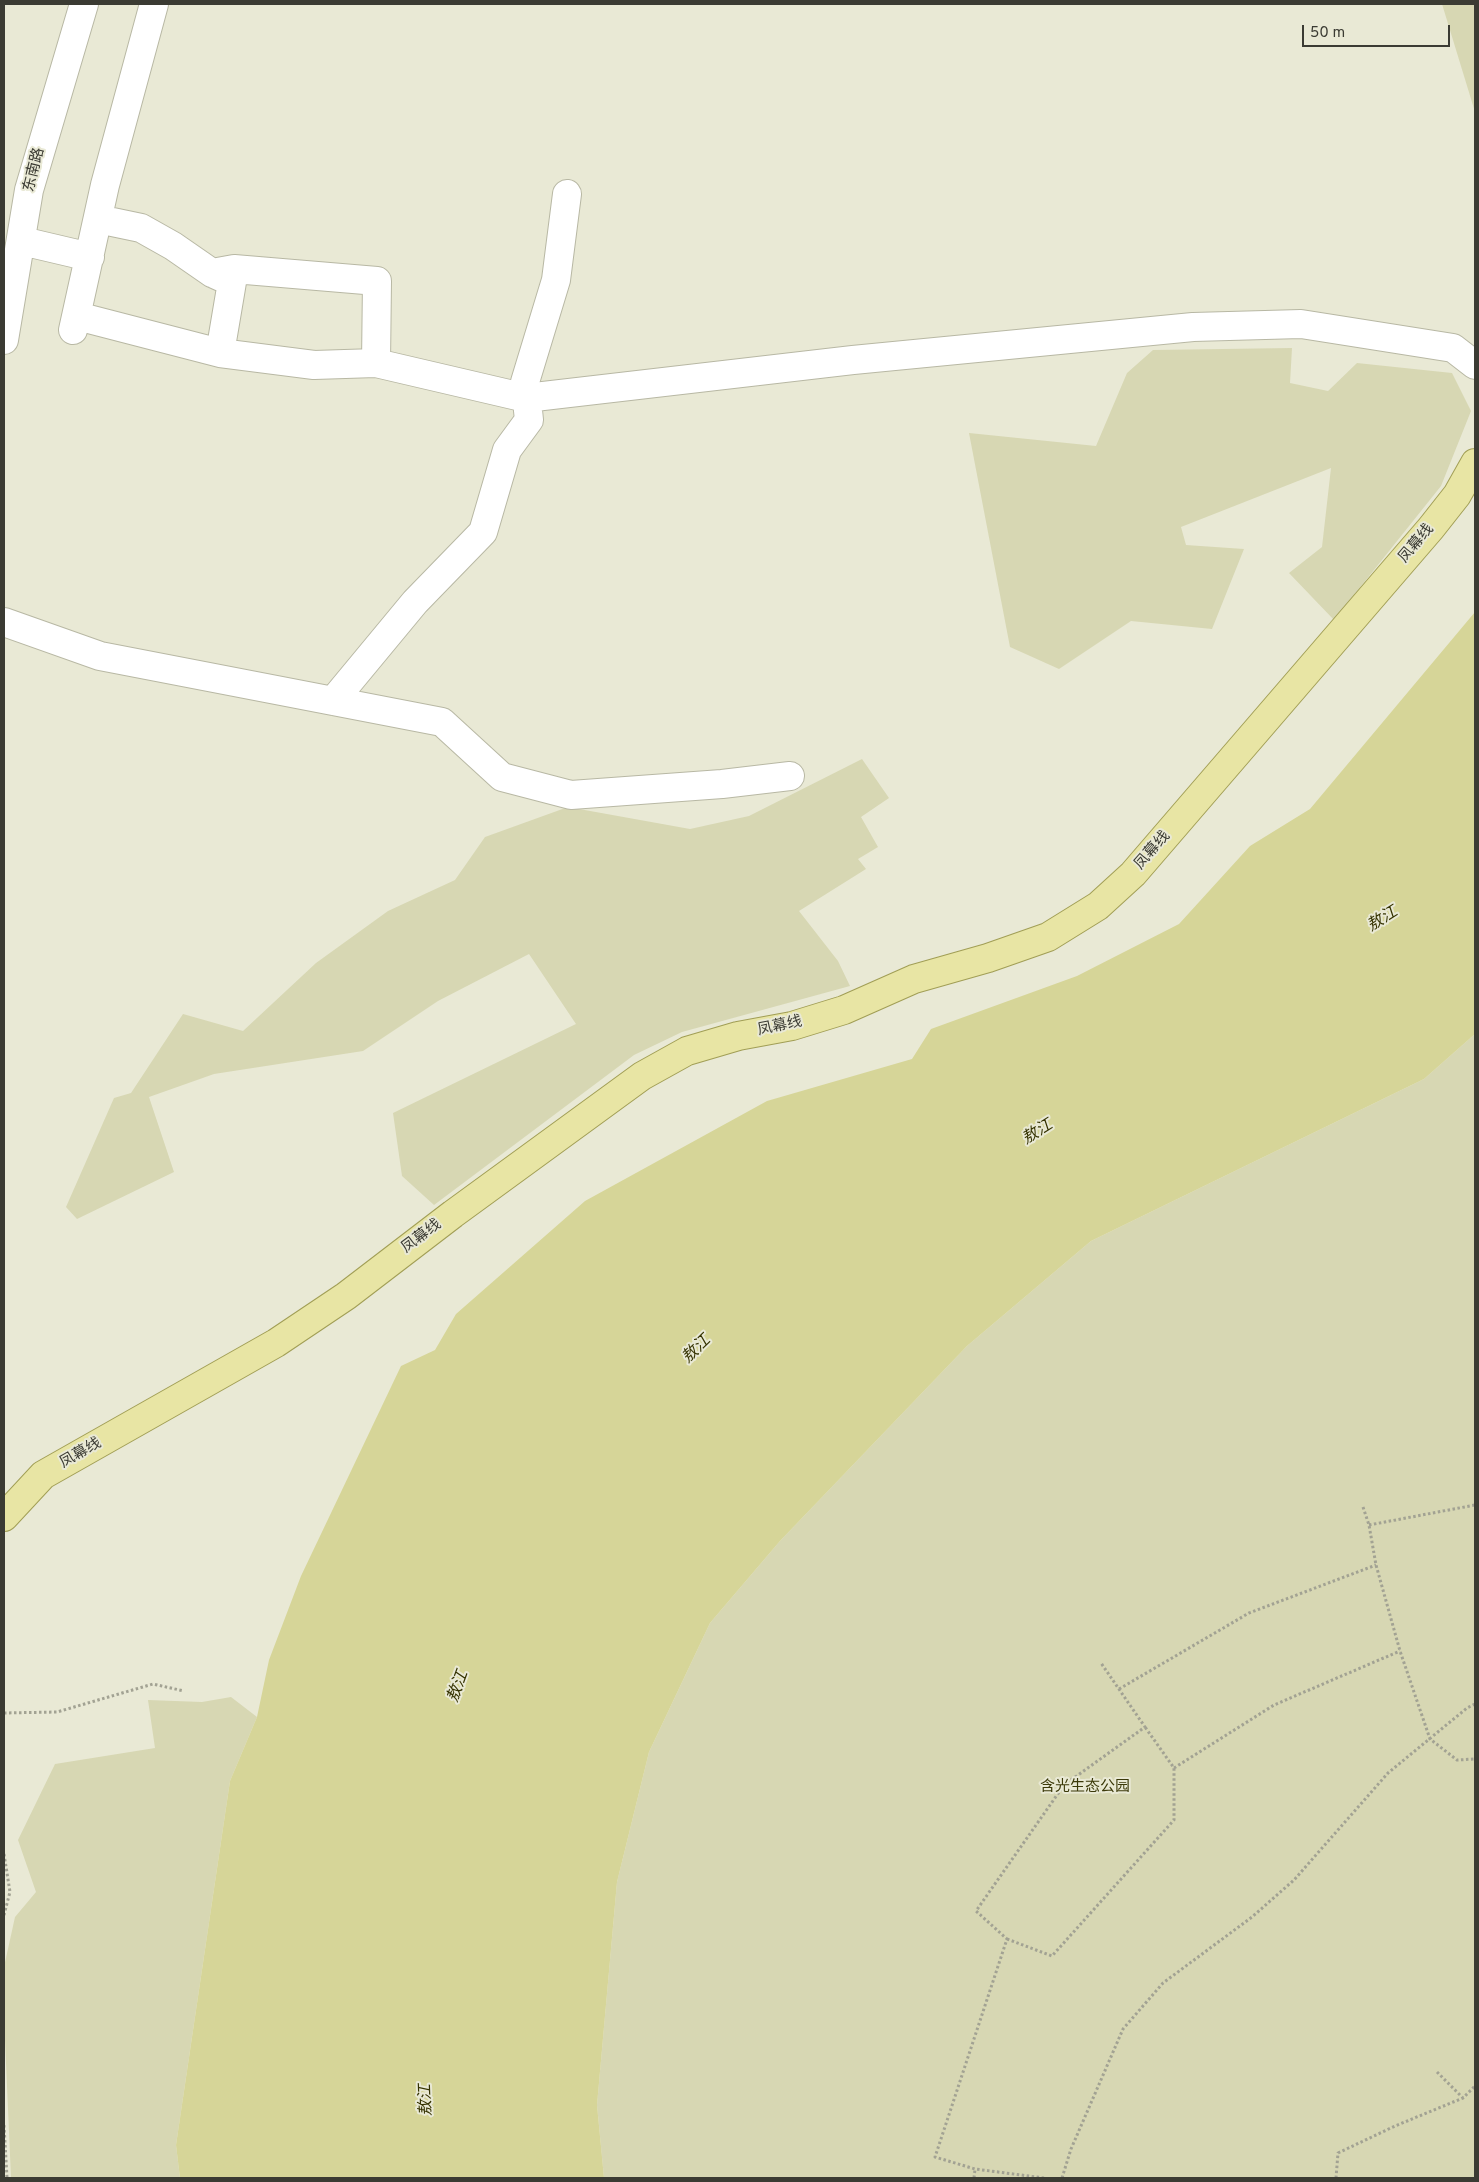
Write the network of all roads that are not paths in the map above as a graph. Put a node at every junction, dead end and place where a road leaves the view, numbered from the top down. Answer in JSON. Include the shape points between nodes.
{"nodes":[{"id":1,"x":84,"y":4,"type":"edge"},
{"id":2,"x":154,"y":4,"type":"edge"},
{"id":3,"x":567,"y":194,"type":"dead end"},
{"id":4,"x":98,"y":218,"type":"junction"},
{"id":5,"x":22,"y":241,"type":"junction"},
{"id":6,"x":90,"y":257,"type":"junction"},
{"id":7,"x":212,"y":273,"type":"junction"},
{"id":8,"x":4,"y":340,"type":"edge"},
{"id":9,"x":220,"y":353,"type":"junction"},
{"id":10,"x":376,"y":362,"type":"junction"},
{"id":11,"x":1475,"y":365,"type":"edge"},
{"id":12,"x":526,"y":398,"type":"junction"},
{"id":13,"x":1475,"y":462,"type":"edge"},
{"id":14,"x":4,"y":622,"type":"edge"},
{"id":15,"x":333,"y":701,"type":"junction"},
{"id":16,"x":790,"y":776,"type":"dead end"},
{"id":17,"x":8,"y":1512,"type":"edge"}],
"edges":[{"from":1,"to":5,"type":"street","name":"东南路","via":[[35,166]]},
{"from":2,"to":4,"type":"street"},
{"from":3,"to":12,"type":"street","via":[[556,280],[525,382]]},
{"from":4,"to":6,"type":"street"},
{"from":4,"to":7,"type":"street","via":[[141,228]]},
{"from":5,"to":6,"type":"street"},
{"from":5,"to":8,"type":"street","name":"东南路"},
{"from":6,"to":9,"type":"street","via":[[75,323]]},
{"from":7,"to":9,"type":"street","via":[[232,282]]},
{"from":7,"to":10,"type":"street","via":[[234,269],[377,281]]},
{"from":9,"to":10,"type":"street","via":[[314,366]]},
{"from":10,"to":12,"type":"street"},
{"from":11,"to":12,"type":"street","via":[[1453,348],[1301,324],[1203,327],[853,360]]},
{"from":12,"to":15,"type":"street","via":[[528,420],[507,450],[483,532],[415,602]]},
{"from":13,"to":17,"type":"main road","name":"凤幕线","via":[[1457,495],[1431,528],[1133,874],[1098,906],[1048,937],[914,979],[844,1010],[687,1051],[642,1076],[346,1296],[276,1343],[43,1475]]},
{"from":14,"to":15,"type":"street","via":[[100,656]]},
{"from":15,"to":16,"type":"street","via":[[442,722],[502,777],[571,795]]}]}
